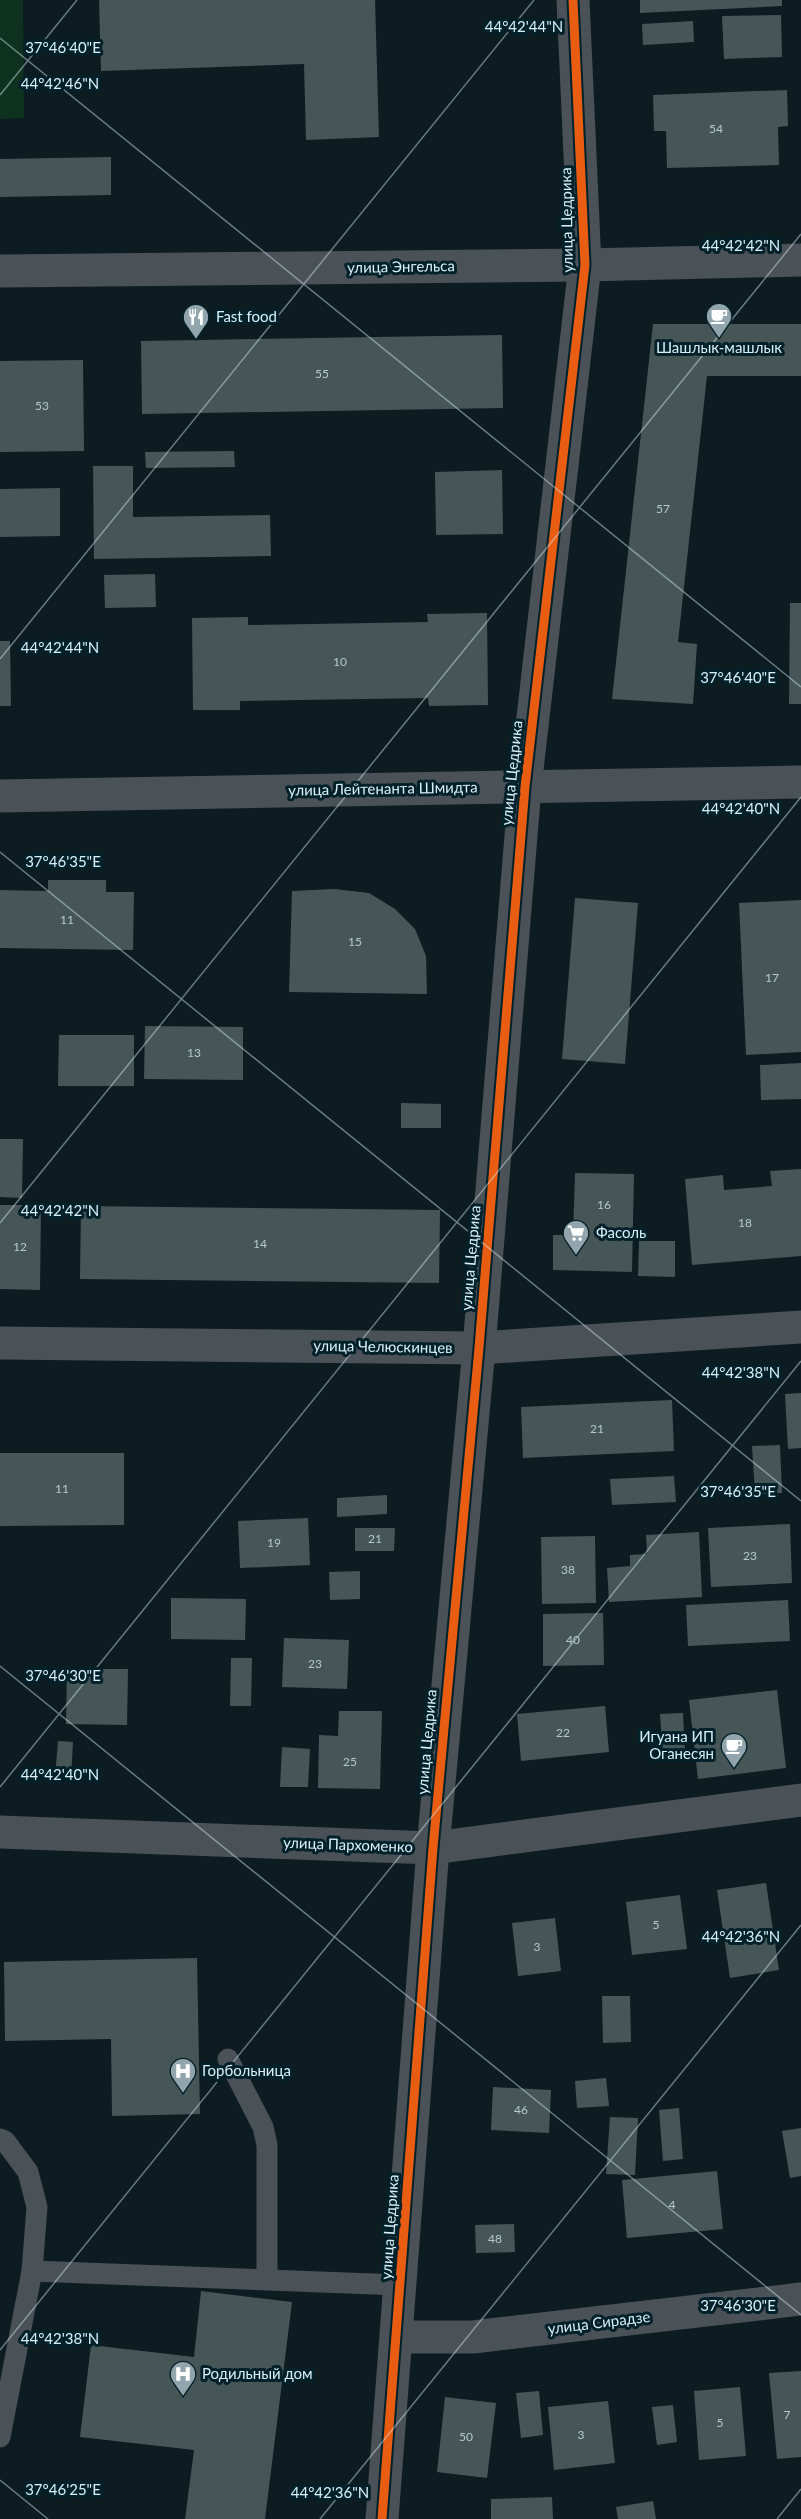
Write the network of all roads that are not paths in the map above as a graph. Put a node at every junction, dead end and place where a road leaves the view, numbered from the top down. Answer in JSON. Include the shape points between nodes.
{"nodes":[{"id":1,"x":573,"y":0,"type":"edge"},
{"id":2,"x":801,"y":260,"type":"edge"},
{"id":3,"x":585,"y":265,"type":"junction"},
{"id":4,"x":0,"y":271,"type":"edge"},
{"id":5,"x":801,"y":782,"type":"edge"},
{"id":6,"x":525,"y":787,"type":"junction"},
{"id":7,"x":0,"y":796,"type":"edge"},
{"id":8,"x":801,"y":1327,"type":"edge"},
{"id":9,"x":0,"y":1343,"type":"edge"},
{"id":10,"x":478,"y":1348,"type":"junction"},
{"id":11,"x":801,"y":1800,"type":"edge"},
{"id":12,"x":0,"y":1832,"type":"edge"},
{"id":13,"x":433,"y":1848,"type":"junction"},
{"id":14,"x":228,"y":2059,"type":"dead end"},
{"id":15,"x":0,"y":2139,"type":"edge"},
{"id":16,"x":32,"y":2271,"type":"junction"},
{"id":17,"x":267,"y":2279,"type":"junction"},
{"id":18,"x":401,"y":2285,"type":"junction"},
{"id":19,"x":801,"y":2299,"type":"edge"},
{"id":20,"x":397,"y":2337,"type":"junction"},
{"id":21,"x":0,"y":2437,"type":"edge"},
{"id":22,"x":382,"y":2519,"type":"edge"}],
"edges":[{"from":1,"to":3,"type":"street","name":"улица Цедрика"},
{"from":2,"to":3,"type":"street","name":"улица Энгельса"},
{"from":3,"to":4,"type":"street","name":"улица Энгельса"},
{"from":3,"to":6,"type":"street","name":"улица Цедрика"},
{"from":5,"to":6,"type":"street","name":"улица Лейтенанта Шмидта"},
{"from":6,"to":7,"type":"street","name":"улица Лейтенанта Шмидта"},
{"from":6,"to":10,"type":"street","name":"улица Цедрика"},
{"from":8,"to":10,"type":"street","name":"улица Челюскинцев"},
{"from":9,"to":10,"type":"street","name":"улица Челюскинцев"},
{"from":10,"to":13,"type":"street","name":"улица Цедрика"},
{"from":11,"to":13,"type":"street","name":"улица Пархоменко"},
{"from":12,"to":13,"type":"street","name":"улица Пархоменко"},
{"from":13,"to":18,"type":"street","name":"улица Цедрика"},
{"from":14,"to":17,"type":"lane","via":[[263,2127],[267,2145]]},
{"from":15,"to":16,"type":"lane","via":[[28,2172],[37,2207]]},
{"from":16,"to":17,"type":"lane"},
{"from":16,"to":21,"type":"lane"},
{"from":17,"to":18,"type":"lane"},
{"from":18,"to":20,"type":"street","name":"улица Цедрика"},
{"from":19,"to":20,"type":"street","name":"улица Сирадзе","via":[[473,2337]]},
{"from":20,"to":22,"type":"street","name":"улица Цедрика"}]}
